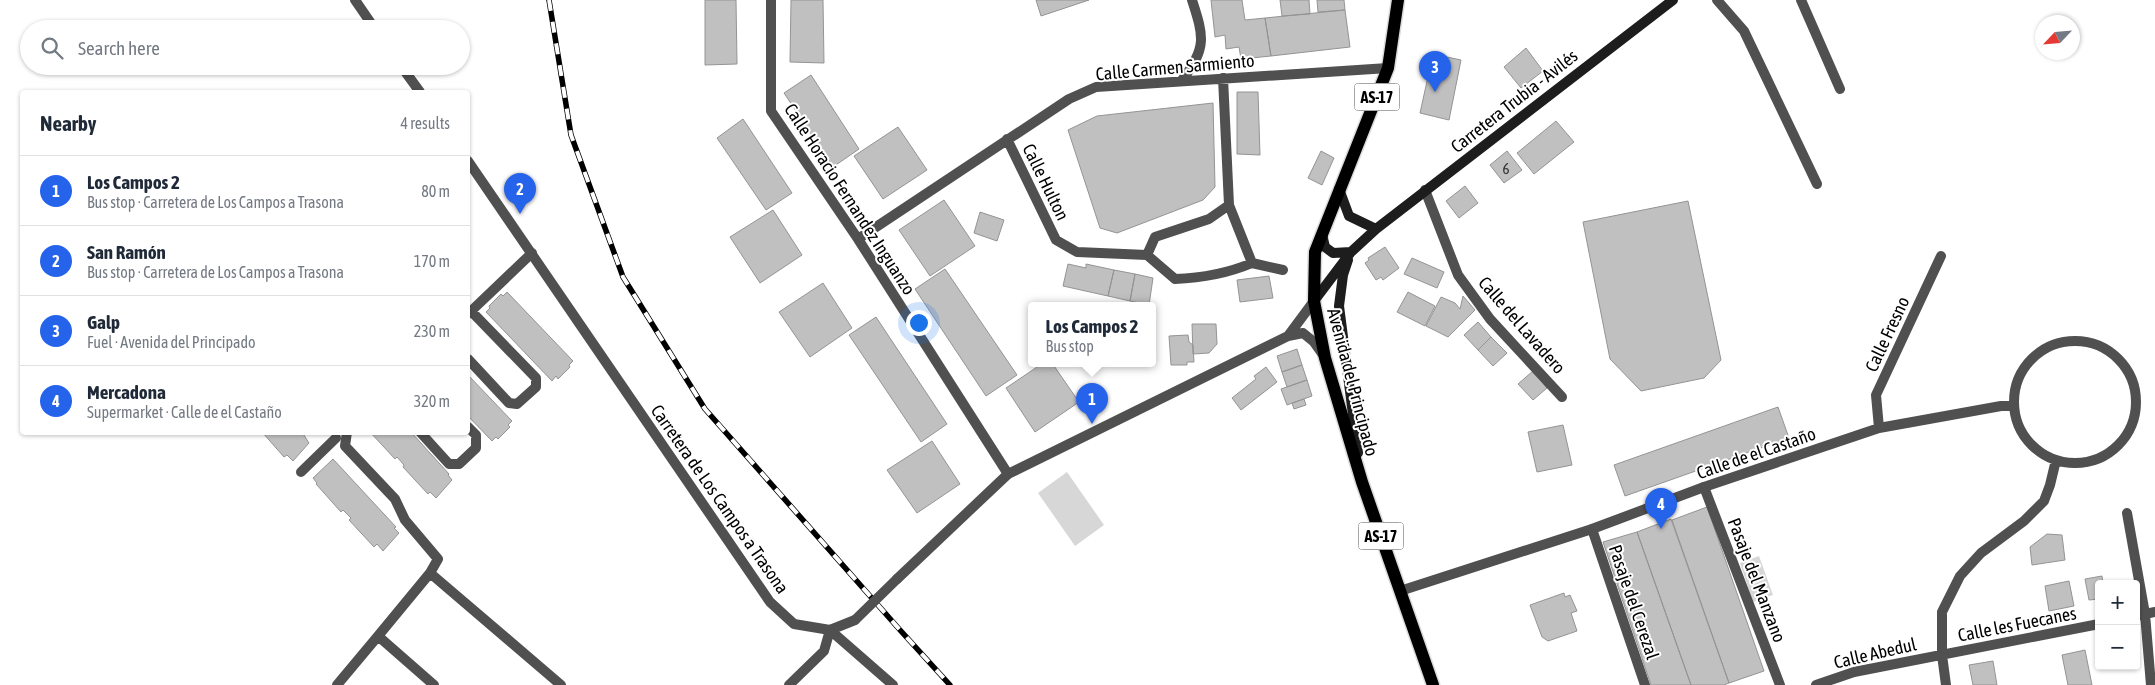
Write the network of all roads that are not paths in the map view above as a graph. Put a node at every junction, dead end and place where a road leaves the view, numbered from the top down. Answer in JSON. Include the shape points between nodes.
{"nodes":[{"id":1,"x":354,"y":0,"type":"edge"},
{"id":2,"x":771,"y":0,"type":"edge"},
{"id":3,"x":1192,"y":0,"type":"edge"},
{"id":4,"x":1398,"y":0,"type":"edge"},
{"id":5,"x":1673,"y":0,"type":"edge"},
{"id":6,"x":1717,"y":0,"type":"edge"},
{"id":7,"x":1801,"y":0,"type":"edge"},
{"id":8,"x":368,"y":20,"type":"edge"},
{"id":9,"x":1388,"y":68,"type":"junction"},
{"id":10,"x":408,"y":75,"type":"edge"},
{"id":11,"x":1223,"y":78,"type":"junction"},
{"id":12,"x":1182,"y":80,"type":"junction"},
{"id":13,"x":1840,"y":89,"type":"dead end"},
{"id":14,"x":419,"y":90,"type":"edge"},
{"id":15,"x":1007,"y":139,"type":"junction"},
{"id":16,"x":470,"y":164,"type":"edge"},
{"id":17,"x":1818,"y":184,"type":"dead end"},
{"id":18,"x":1339,"y":189,"type":"junction"},
{"id":19,"x":1425,"y":190,"type":"junction"},
{"id":20,"x":1229,"y":206,"type":"junction"},
{"id":21,"x":1376,"y":229,"type":"junction"},
{"id":22,"x":1322,"y":231,"type":"junction"},
{"id":23,"x":858,"y":239,"type":"junction"},
{"id":24,"x":1351,"y":252,"type":"junction"},
{"id":25,"x":532,"y":253,"type":"junction"},
{"id":26,"x":1147,"y":255,"type":"junction"},
{"id":27,"x":1942,"y":256,"type":"dead end"},
{"id":28,"x":1252,"y":263,"type":"junction"},
{"id":29,"x":1284,"y":270,"type":"dead end"},
{"id":30,"x":1314,"y":302,"type":"junction"},
{"id":31,"x":470,"y":311,"type":"edge"},
{"id":32,"x":470,"y":313,"type":"edge"},
{"id":33,"x":1288,"y":336,"type":"junction"},
{"id":34,"x":1325,"y":358,"type":"junction"},
{"id":35,"x":470,"y":362,"type":"edge"},
{"id":36,"x":1562,"y":397,"type":"dead end"},
{"id":37,"x":2014,"y":406,"type":"junction"},
{"id":38,"x":1879,"y":428,"type":"junction"},
{"id":39,"x":470,"y":429,"type":"edge"},
{"id":40,"x":333,"y":435,"type":"edge"},
{"id":41,"x":347,"y":435,"type":"edge"},
{"id":42,"x":423,"y":435,"type":"edge"},
{"id":43,"x":345,"y":446,"type":"junction"},
{"id":44,"x":2056,"y":460,"type":"junction"},
{"id":45,"x":301,"y":472,"type":"dead end"},
{"id":46,"x":1008,"y":474,"type":"junction"},
{"id":47,"x":1362,"y":482,"type":"junction"},
{"id":48,"x":1704,"y":487,"type":"junction"},
{"id":49,"x":2127,"y":513,"type":"dead end"},
{"id":50,"x":1592,"y":529,"type":"junction"},
{"id":51,"x":430,"y":573,"type":"junction"},
{"id":52,"x":1400,"y":591,"type":"junction"},
{"id":53,"x":2145,"y":614,"type":"edge"},
{"id":54,"x":2095,"y":625,"type":"edge"},
{"id":55,"x":830,"y":630,"type":"junction"},
{"id":56,"x":378,"y":636,"type":"junction"},
{"id":57,"x":1942,"y":655,"type":"junction"},
{"id":58,"x":337,"y":685,"type":"edge"},
{"id":59,"x":434,"y":685,"type":"edge"},
{"id":60,"x":561,"y":685,"type":"edge"},
{"id":61,"x":789,"y":685,"type":"edge"},
{"id":62,"x":893,"y":685,"type":"edge"},
{"id":63,"x":1433,"y":685,"type":"edge"},
{"id":64,"x":1646,"y":685,"type":"edge"},
{"id":65,"x":1780,"y":685,"type":"edge"},
{"id":66,"x":1816,"y":685,"type":"edge"},
{"id":67,"x":1946,"y":685,"type":"edge"},
{"id":68,"x":2151,"y":685,"type":"edge"}],
"edges":[{"from":1,"to":8,"type":"street"},
{"from":2,"to":23,"type":"street","name":"Calle Horacio Fernandez Inguanzo","via":[[771,111]]},
{"from":3,"to":12,"type":"street","via":[[1203,40],[1195,63]]},
{"from":4,"to":9,"type":"main road","name":"Avenida del Principado","number":"AS-17"},
{"from":5,"to":19,"type":"main road","name":"Carretera Trubia - Avilés"},
{"from":6,"to":17,"type":"street","via":[[1744,31]]},
{"from":7,"to":13,"type":"street"},
{"from":9,"to":11,"type":"street","name":"Calle Carmen Sarmiento"},
{"from":9,"to":18,"type":"main road","name":"Avenida del Principado","number":"AS-17"},
{"from":10,"to":14,"type":"street"},
{"from":11,"to":12,"type":"street","name":"Calle Carmen Sarmiento"},
{"from":11,"to":20,"type":"street"},
{"from":12,"to":15,"type":"street","name":"Calle Carmen Sarmiento","via":[[1096,87],[1069,99]]},
{"from":15,"to":23,"type":"street","name":"Calle Carmen Sarmiento"},
{"from":15,"to":26,"type":"street","name":"Calle Hulton","via":[[1056,240],[1077,252]]},
{"from":16,"to":25,"type":"street","name":"Carretera de Los Campos a Trasona"},
{"from":18,"to":21,"type":"main road","via":[[1349,216]]},
{"from":18,"to":22,"type":"main road","name":"Avenida del Principado","number":"AS-17"},
{"from":19,"to":21,"type":"main road","name":"Carretera Trubia - Avilés"},
{"from":19,"to":36,"type":"street","name":"Calle del Lavadero","via":[[1458,275],[1490,319]]},
{"from":20,"to":26,"type":"street","via":[[1209,219],[1155,237]]},
{"from":20,"to":28,"type":"street"},
{"from":21,"to":24,"type":"main road","name":"Carretera Trubia - Avilés"},
{"from":22,"to":24,"type":"main road","via":[[1325,247],[1333,253]]},
{"from":22,"to":30,"type":"main road","name":"Avenida del Principado","number":"AS-17","via":[[1314,252]]},
{"from":23,"to":46,"type":"street","name":"Calle Horacio Fernandez Inguanzo"},
{"from":24,"to":30,"type":"main road","name":"Carretera Trubia - Avilés"},
{"from":24,"to":47,"type":"main road","via":[[1342,275],[1338,306]]},
{"from":25,"to":31,"type":"street"},
{"from":25,"to":55,"type":"street","name":"Carretera de Los Campos a Trasona","via":[[770,602],[794,624]]},
{"from":26,"to":28,"type":"street","via":[[1175,279],[1213,276]]},
{"from":27,"to":38,"type":"street","name":"Calle Fresno","via":[[1876,396]]},
{"from":28,"to":29,"type":"street"},
{"from":30,"to":33,"type":"street"},
{"from":30,"to":34,"type":"main road","name":"Avenida del Principado","number":"AS-17"},
{"from":32,"to":35,"type":"street","via":[[536,378],[536,387],[517,404],[509,403]]},
{"from":33,"to":34,"type":"street","via":[[1304,333]]},
{"from":33,"to":46,"type":"street"},
{"from":34,"to":47,"type":"main road","name":"Avenida del Principado","number":"AS-17"},
{"from":37,"to":38,"type":"street","name":"Calle de el Castaño"},
{"from":37,"to":44,"type":"street","via":[[2018,424],[2027,439],[2040,452]]},
{"from":37,"to":44,"type":"street","via":[[2017,385],[2026,367],[2040,352],[2059,343],[2079,341],[2100,346],[2117,358],[2129,374],[2136,394],[2135,414],[2128,434],[2114,450],[2096,460],[2076,464]]},
{"from":38,"to":48,"type":"street","name":"Calle de el Castaño"},
{"from":39,"to":42,"type":"street","via":[[476,436],[476,448],[458,464],[449,464]]},
{"from":40,"to":43,"type":"street"},
{"from":40,"to":45,"type":"street"},
{"from":41,"to":43,"type":"street"},
{"from":43,"to":51,"type":"street","via":[[395,499],[405,520],[438,559]]},
{"from":44,"to":57,"type":"street","via":[[2044,501],[2024,521],[1981,553],[1960,576],[1942,612]]},
{"from":46,"to":55,"type":"street","bridge":true,"via":[[855,620]]},
{"from":47,"to":52,"type":"main road","name":"Avenida del Principado","number":"AS-17"},
{"from":48,"to":50,"type":"street","name":"Calle de el Castaño"},
{"from":48,"to":65,"type":"street","name":"Pasaje del Manzano"},
{"from":49,"to":53,"type":"street"},
{"from":50,"to":52,"type":"street","name":"Calle de el Castaño"},
{"from":50,"to":64,"type":"street","name":"Pasaje del Cerezal"},
{"from":51,"to":56,"type":"street"},
{"from":51,"to":60,"type":"street"},
{"from":52,"to":63,"type":"main road","name":"Avenida del Principado","number":"AS-17"},
{"from":53,"to":68,"type":"street"},
{"from":54,"to":57,"type":"street","name":"Calle les Fuecanes"},
{"from":55,"to":61,"type":"street","via":[[824,651]]},
{"from":55,"to":62,"type":"street"},
{"from":56,"to":58,"type":"street"},
{"from":56,"to":59,"type":"street"},
{"from":57,"to":66,"type":"street","name":"Calle Abedul","via":[[1854,672]]},
{"from":57,"to":67,"type":"street"}]}
